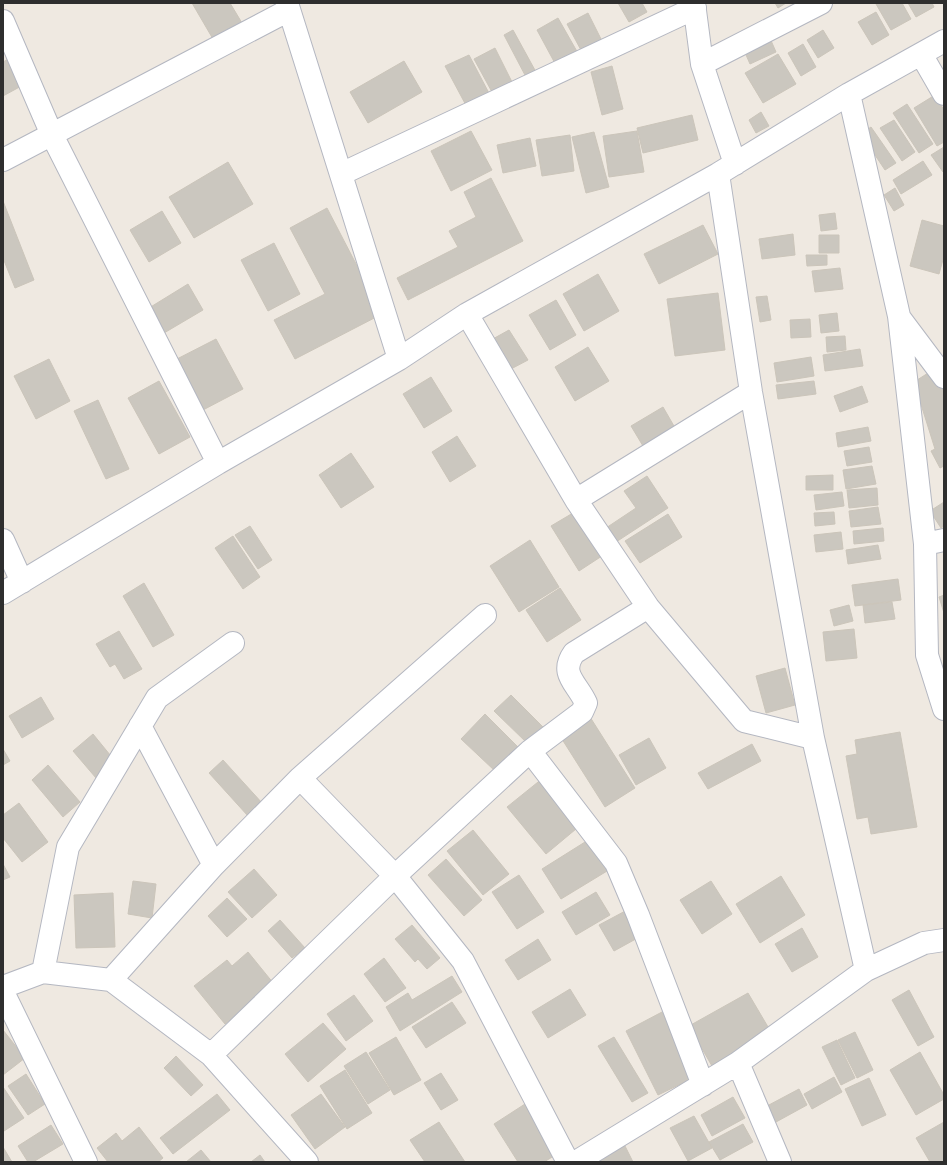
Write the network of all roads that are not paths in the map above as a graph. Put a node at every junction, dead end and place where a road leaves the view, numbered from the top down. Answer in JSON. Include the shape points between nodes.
{"nodes":[{"id":1,"x":822,"y":3,"type":"edge"},
{"id":2,"x":695,"y":5,"type":"edge"},
{"id":3,"x":288,"y":7,"type":"edge"},
{"id":4,"x":3,"y":21,"type":"edge"},
{"id":5,"x":944,"y":40,"type":"edge"},
{"id":6,"x":921,"y":54,"type":"junction"},
{"id":7,"x":702,"y":64,"type":"junction"},
{"id":8,"x":849,"y":94,"type":"junction"},
{"id":9,"x":944,"y":94,"type":"edge"},
{"id":10,"x":52,"y":135,"type":"junction"},
{"id":11,"x":3,"y":160,"type":"edge"},
{"id":12,"x":727,"y":169,"type":"junction"},
{"id":13,"x":341,"y":174,"type":"junction"},
{"id":14,"x":467,"y":314,"type":"junction"},
{"id":15,"x":899,"y":316,"type":"junction"},
{"id":16,"x":400,"y":359,"type":"junction"},
{"id":17,"x":944,"y":377,"type":"edge"},
{"id":18,"x":751,"y":392,"type":"junction"},
{"id":19,"x":218,"y":463,"type":"junction"},
{"id":20,"x":576,"y":500,"type":"junction"},
{"id":21,"x":3,"y":540,"type":"edge"},
{"id":22,"x":934,"y":542,"type":"edge"},
{"id":23,"x":22,"y":582,"type":"junction"},
{"id":24,"x":3,"y":593,"type":"edge"},
{"id":25,"x":648,"y":607,"type":"junction"},
{"id":26,"x":485,"y":616,"type":"dead end"},
{"id":27,"x":233,"y":643,"type":"dead end"},
{"id":28,"x":936,"y":652,"type":"edge"},
{"id":29,"x":944,"y":709,"type":"edge"},
{"id":30,"x":140,"y":726,"type":"junction"},
{"id":31,"x":813,"y":738,"type":"junction"},
{"id":32,"x":530,"y":752,"type":"junction"},
{"id":33,"x":300,"y":778,"type":"junction"},
{"id":34,"x":214,"y":865,"type":"junction"},
{"id":35,"x":395,"y":876,"type":"junction"},
{"id":36,"x":944,"y":940,"type":"edge"},
{"id":37,"x":866,"y":970,"type":"junction"},
{"id":38,"x":43,"y":972,"type":"junction"},
{"id":39,"x":111,"y":980,"type":"junction"},
{"id":40,"x":3,"y":987,"type":"edge"},
{"id":41,"x":3,"y":992,"type":"edge"},
{"id":42,"x":211,"y":1055,"type":"junction"},
{"id":43,"x":738,"y":1063,"type":"junction"},
{"id":44,"x":703,"y":1085,"type":"junction"},
{"id":45,"x":86,"y":1162,"type":"edge"},
{"id":46,"x":307,"y":1162,"type":"edge"},
{"id":47,"x":568,"y":1162,"type":"edge"},
{"id":48,"x":576,"y":1162,"type":"edge"},
{"id":49,"x":780,"y":1162,"type":"edge"}],
"edges":[{"from":1,"to":7,"type":"street"},
{"from":2,"to":7,"type":"street"},
{"from":2,"to":13,"type":"street"},
{"from":3,"to":10,"type":"street"},
{"from":3,"to":13,"type":"street"},
{"from":4,"to":10,"type":"street"},
{"from":5,"to":6,"type":"street"},
{"from":6,"to":8,"type":"street"},
{"from":6,"to":9,"type":"street"},
{"from":7,"to":12,"type":"street"},
{"from":8,"to":12,"type":"street"},
{"from":8,"to":15,"type":"street"},
{"from":10,"to":11,"type":"street"},
{"from":10,"to":19,"type":"street"},
{"from":12,"to":14,"type":"street"},
{"from":12,"to":18,"type":"street"},
{"from":13,"to":16,"type":"street"},
{"from":14,"to":16,"type":"street"},
{"from":14,"to":20,"type":"street"},
{"from":15,"to":17,"type":"street"},
{"from":15,"to":22,"type":"street"},
{"from":16,"to":19,"type":"street"},
{"from":18,"to":20,"type":"street"},
{"from":18,"to":31,"type":"street"},
{"from":19,"to":23,"type":"street"},
{"from":20,"to":25,"type":"street"},
{"from":21,"to":23,"type":"street"},
{"from":22,"to":28,"type":"street"},
{"from":23,"to":24,"type":"street"},
{"from":25,"to":31,"type":"street","via":[[744,721]]},
{"from":25,"to":32,"type":"street","via":[[574,653],[568,662],[567,671],[586,703],[582,712]]},
{"from":26,"to":33,"type":"street"},
{"from":27,"to":30,"type":"street","via":[[157,698]]},
{"from":28,"to":29,"type":"street"},
{"from":30,"to":34,"type":"street"},
{"from":30,"to":38,"type":"street","via":[[68,847]]},
{"from":31,"to":37,"type":"street"},
{"from":32,"to":35,"type":"street"},
{"from":32,"to":44,"type":"street","via":[[616,862]]},
{"from":33,"to":34,"type":"street"},
{"from":33,"to":35,"type":"street"},
{"from":34,"to":39,"type":"street"},
{"from":35,"to":42,"type":"street"},
{"from":35,"to":47,"type":"street","via":[[463,961]]},
{"from":36,"to":37,"type":"street","via":[[924,943]]},
{"from":37,"to":43,"type":"street"},
{"from":38,"to":39,"type":"street"},
{"from":38,"to":40,"type":"street"},
{"from":39,"to":42,"type":"street"},
{"from":41,"to":45,"type":"street"},
{"from":42,"to":46,"type":"street"},
{"from":43,"to":44,"type":"street"},
{"from":43,"to":49,"type":"street"},
{"from":44,"to":48,"type":"street"}]}
